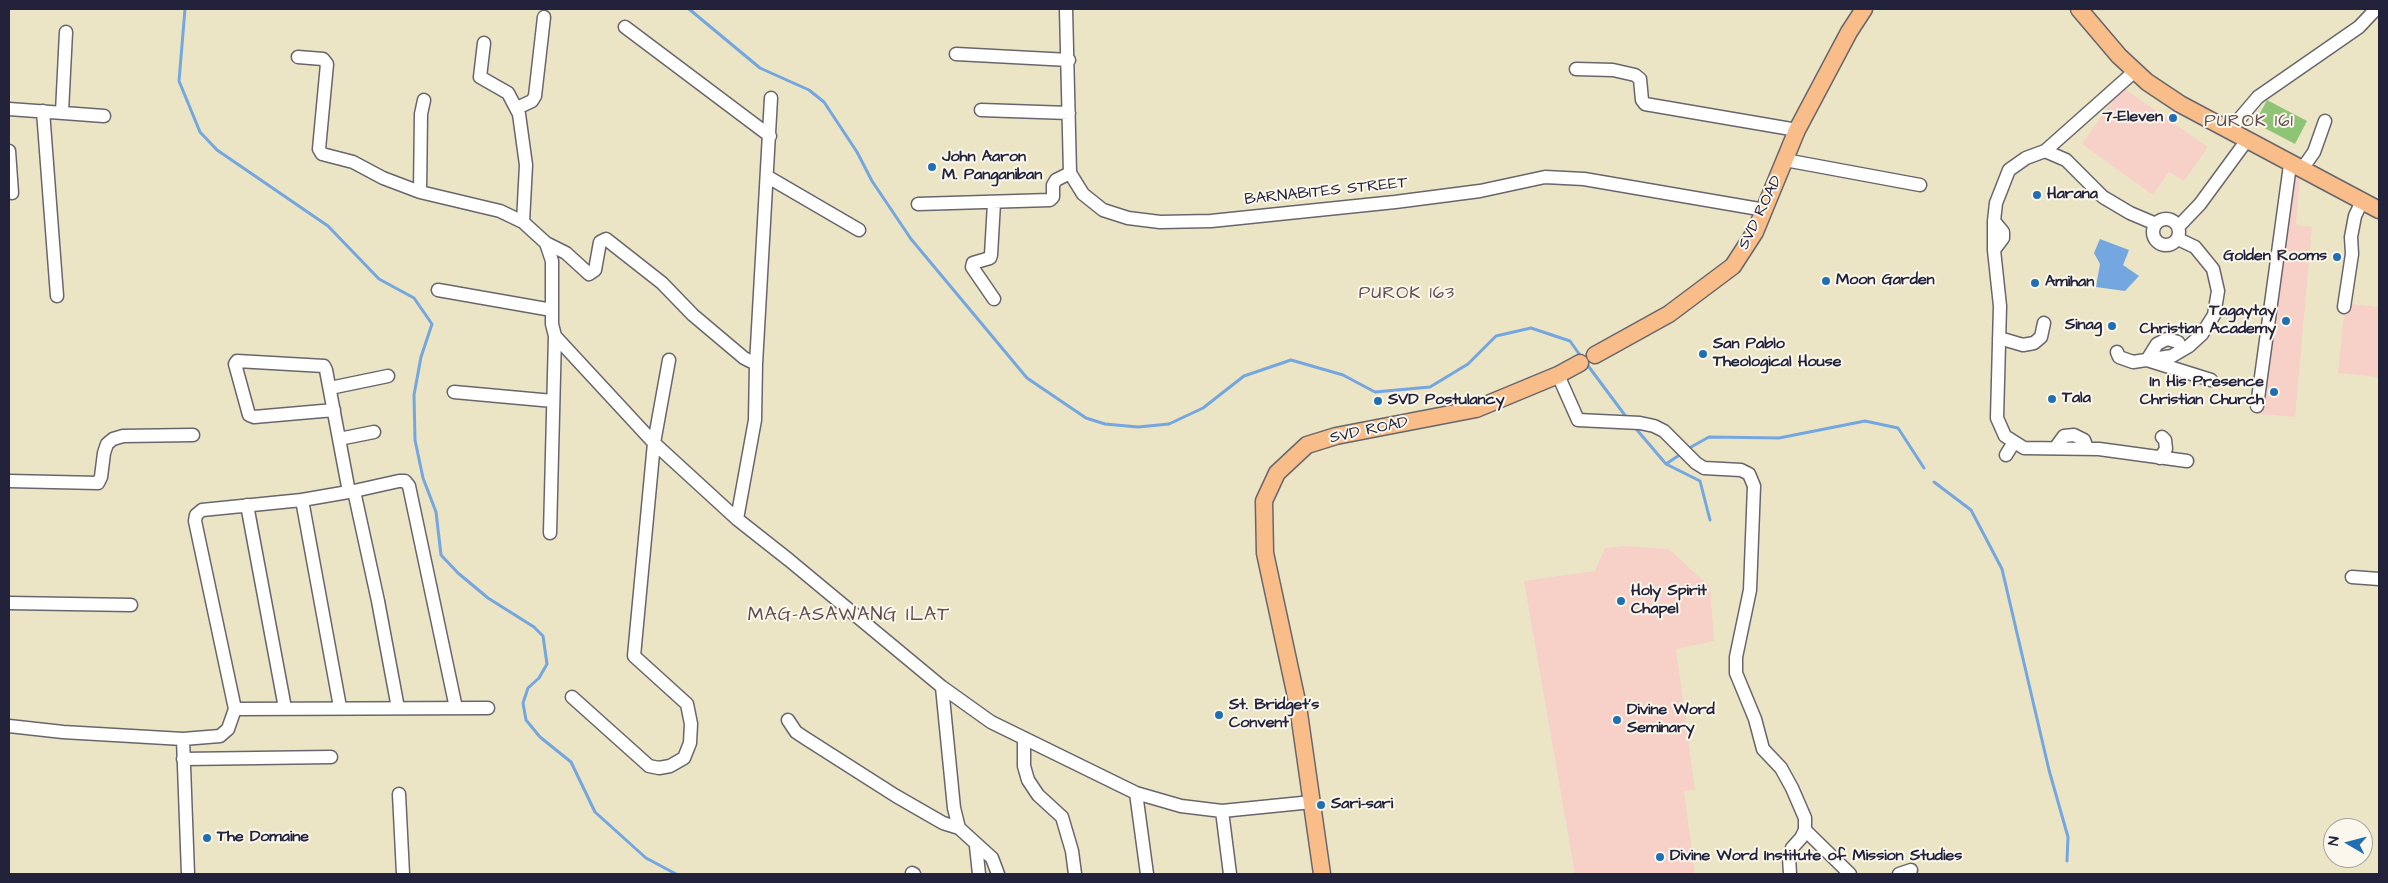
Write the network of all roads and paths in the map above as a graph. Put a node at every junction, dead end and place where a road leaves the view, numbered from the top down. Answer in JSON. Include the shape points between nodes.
{"nodes":[{"id":1,"x":1066,"y":9,"type":"edge"},
{"id":2,"x":1864,"y":9,"type":"edge"},
{"id":3,"x":2079,"y":9,"type":"edge"},
{"id":4,"x":2376,"y":9,"type":"edge"},
{"id":5,"x":544,"y":17,"type":"dead end"},
{"id":6,"x":625,"y":27,"type":"dead end"},
{"id":7,"x":66,"y":32,"type":"dead end"},
{"id":8,"x":484,"y":43,"type":"dead end"},
{"id":9,"x":956,"y":54,"type":"dead end"},
{"id":10,"x":298,"y":57,"type":"dead end"},
{"id":11,"x":1069,"y":60,"type":"junction"},
{"id":12,"x":1576,"y":69,"type":"dead end"},
{"id":13,"x":2135,"y":71,"type":"junction"},
{"id":14,"x":771,"y":98,"type":"dead end"},
{"id":15,"x":424,"y":100,"type":"dead end"},
{"id":16,"x":517,"y":108,"type":"junction"},
{"id":17,"x":9,"y":109,"type":"edge"},
{"id":18,"x":981,"y":110,"type":"dead end"},
{"id":19,"x":43,"y":111,"type":"junction"},
{"id":20,"x":62,"y":112,"type":"junction"},
{"id":21,"x":1069,"y":113,"type":"junction"},
{"id":22,"x":104,"y":116,"type":"dead end"},
{"id":23,"x":2324,"y":121,"type":"dead end"},
{"id":24,"x":1797,"y":130,"type":"junction"},
{"id":25,"x":2230,"y":131,"type":"junction"},
{"id":26,"x":770,"y":136,"type":"junction"},
{"id":27,"x":2247,"y":140,"type":"junction"},
{"id":28,"x":9,"y":151,"type":"edge"},
{"id":29,"x":2045,"y":151,"type":"junction"},
{"id":30,"x":1786,"y":160,"type":"junction"},
{"id":31,"x":2294,"y":165,"type":"junction"},
{"id":32,"x":1070,"y":173,"type":"junction"},
{"id":33,"x":768,"y":177,"type":"junction"},
{"id":34,"x":1920,"y":185,"type":"dead end"},
{"id":35,"x":12,"y":192,"type":"dead end"},
{"id":36,"x":420,"y":192,"type":"junction"},
{"id":37,"x":994,"y":203,"type":"junction"},
{"id":38,"x":918,"y":204,"type":"dead end"},
{"id":39,"x":2373,"y":205,"type":"edge"},
{"id":40,"x":1765,"y":210,"type":"junction"},
{"id":41,"x":523,"y":222,"type":"junction"},
{"id":42,"x":2156,"y":224,"type":"junction"},
{"id":43,"x":859,"y":230,"type":"dead end"},
{"id":44,"x":2178,"y":233,"type":"junction"},
{"id":45,"x":546,"y":242,"type":"junction"},
{"id":46,"x":438,"y":290,"type":"dead end"},
{"id":47,"x":57,"y":296,"type":"dead end"},
{"id":48,"x":994,"y":299,"type":"dead end"},
{"id":49,"x":2344,"y":307,"type":"dead end"},
{"id":50,"x":552,"y":310,"type":"junction"},
{"id":51,"x":2044,"y":324,"type":"dead end"},
{"id":52,"x":555,"y":336,"type":"junction"},
{"id":53,"x":1999,"y":338,"type":"junction"},
{"id":54,"x":2117,"y":352,"type":"dead end"},
{"id":55,"x":1595,"y":355,"type":"joint"},
{"id":56,"x":669,"y":360,"type":"dead end"},
{"id":57,"x":2147,"y":360,"type":"junction"},
{"id":58,"x":1580,"y":363,"type":"joint"},
{"id":59,"x":756,"y":364,"type":"junction"},
{"id":60,"x":388,"y":376,"type":"dead end"},
{"id":61,"x":1558,"y":376,"type":"junction"},
{"id":62,"x":2211,"y":380,"type":"dead end"},
{"id":63,"x":330,"y":388,"type":"junction"},
{"id":64,"x":454,"y":392,"type":"dead end"},
{"id":65,"x":553,"y":401,"type":"junction"},
{"id":66,"x":2257,"y":406,"type":"dead end"},
{"id":67,"x":334,"y":410,"type":"junction"},
{"id":68,"x":374,"y":432,"type":"dead end"},
{"id":69,"x":193,"y":435,"type":"dead end"},
{"id":70,"x":2162,"y":437,"type":"dead end"},
{"id":71,"x":339,"y":439,"type":"junction"},
{"id":72,"x":654,"y":442,"type":"junction"},
{"id":73,"x":2014,"y":442,"type":"junction"},
{"id":74,"x":2006,"y":455,"type":"dead end"},
{"id":75,"x":2160,"y":458,"type":"junction"},
{"id":76,"x":2187,"y":461,"type":"dead end"},
{"id":77,"x":9,"y":481,"type":"edge"},
{"id":78,"x":351,"y":492,"type":"junction"},
{"id":79,"x":302,"y":500,"type":"junction"},
{"id":80,"x":247,"y":505,"type":"junction"},
{"id":81,"x":737,"y":519,"type":"junction"},
{"id":82,"x":550,"y":533,"type":"dead end"},
{"id":83,"x":2352,"y":577,"type":"dead end"},
{"id":84,"x":2379,"y":577,"type":"edge"},
{"id":85,"x":9,"y":603,"type":"edge"},
{"id":86,"x":131,"y":605,"type":"dead end"},
{"id":87,"x":942,"y":687,"type":"junction"},
{"id":88,"x":572,"y":697,"type":"dead end"},
{"id":89,"x":340,"y":707,"type":"junction"},
{"id":90,"x":285,"y":708,"type":"junction"},
{"id":91,"x":398,"y":708,"type":"junction"},
{"id":92,"x":456,"y":708,"type":"junction"},
{"id":93,"x":488,"y":708,"type":"dead end"},
{"id":94,"x":235,"y":710,"type":"junction"},
{"id":95,"x":788,"y":720,"type":"dead end"},
{"id":96,"x":9,"y":726,"type":"edge"},
{"id":97,"x":1024,"y":738,"type":"junction"},
{"id":98,"x":183,"y":739,"type":"junction"},
{"id":99,"x":331,"y":758,"type":"dead end"},
{"id":100,"x":183,"y":759,"type":"junction"},
{"id":101,"x":1136,"y":793,"type":"junction"},
{"id":102,"x":399,"y":794,"type":"dead end"},
{"id":103,"x":1312,"y":802,"type":"junction"},
{"id":104,"x":1222,"y":810,"type":"junction"},
{"id":105,"x":959,"y":828,"type":"junction"},
{"id":106,"x":1805,"y":830,"type":"junction"},
{"id":107,"x":976,"y":846,"type":"junction"},
{"id":108,"x":1911,"y":870,"type":"dead end"},
{"id":109,"x":188,"y":874,"type":"edge"},
{"id":110,"x":403,"y":874,"type":"edge"},
{"id":111,"x":979,"y":874,"type":"edge"},
{"id":112,"x":998,"y":874,"type":"edge"},
{"id":113,"x":1075,"y":874,"type":"edge"},
{"id":114,"x":1147,"y":874,"type":"edge"},
{"id":115,"x":1230,"y":874,"type":"edge"},
{"id":116,"x":1322,"y":874,"type":"edge"},
{"id":117,"x":1790,"y":874,"type":"edge"},
{"id":118,"x":1850,"y":874,"type":"edge"},
{"id":119,"x":1899,"y":874,"type":"edge"}],
"edges":[{"from":1,"to":11,"type":"street"},
{"from":2,"to":24,"type":"main road","name":"SVD ROAD"},
{"from":3,"to":13,"type":"main road"},
{"from":4,"to":25,"type":"street","via":[[2359,27],[2258,97]]},
{"from":5,"to":16,"type":"street","via":[[535,96]]},
{"from":6,"to":26,"type":"street"},
{"from":7,"to":20,"type":"street"},
{"from":8,"to":16,"type":"street","via":[[480,77],[508,93]]},
{"from":9,"to":11,"type":"street"},
{"from":10,"to":36,"type":"street","via":[[323,59],[327,64],[319,149],[322,154],[353,162]]},
{"from":11,"to":21,"type":"street"},
{"from":12,"to":24,"type":"street","via":[[1613,70],[1640,78],[1645,104]]},
{"from":13,"to":25,"type":"main road","via":[[2180,104]]},
{"from":13,"to":29,"type":"street"},
{"from":14,"to":26,"type":"street"},
{"from":15,"to":36,"type":"street"},
{"from":16,"to":41,"type":"street","via":[[526,165]]},
{"from":17,"to":19,"type":"street"},
{"from":18,"to":21,"type":"street"},
{"from":19,"to":20,"type":"street"},
{"from":19,"to":47,"type":"street"},
{"from":20,"to":22,"type":"street"},
{"from":21,"to":32,"type":"street"},
{"from":23,"to":31,"type":"street","via":[[2314,152]]},
{"from":24,"to":30,"type":"main road","name":"SVD ROAD"},
{"from":25,"to":27,"type":"main road"},
{"from":26,"to":33,"type":"street"},
{"from":27,"to":31,"type":"main road"},
{"from":27,"to":44,"type":"street"},
{"from":28,"to":35,"type":"street"},
{"from":29,"to":42,"type":"street","via":[[2066,160],[2102,197]]},
{"from":29,"to":53,"type":"street","via":[[2008,170],[1996,203],[1994,250]]},
{"from":30,"to":34,"type":"street"},
{"from":30,"to":40,"type":"main road","name":"SVD ROAD"},
{"from":31,"to":39,"type":"main road"},
{"from":31,"to":66,"type":"street","via":[[2290,165]]},
{"from":32,"to":37,"type":"street","via":[[1053,184],[1050,200]]},
{"from":32,"to":40,"type":"street","name":"BARNABITES STREET","via":[[1083,194],[1103,210],[1128,218],[1160,222],[1221,220],[1395,202],[1545,177],[1584,179]]},
{"from":33,"to":43,"type":"street"},
{"from":33,"to":59,"type":"street"},
{"from":36,"to":41,"type":"street","via":[[477,204]]},
{"from":37,"to":38,"type":"street"},
{"from":37,"to":48,"type":"street","via":[[990,258],[973,263],[972,267]]},
{"from":39,"to":49,"type":"street","via":[[2355,216]]},
{"from":40,"to":55,"type":"main road","name":"SVD ROAD","via":[[1733,266],[1669,314]]},
{"from":41,"to":45,"type":"street"},
{"from":42,"to":44,"type":"street","via":[[2168,219]]},
{"from":42,"to":44,"type":"street","via":[[2153,237],[2159,244],[2172,245]]},
{"from":44,"to":57,"type":"street","via":[[2213,269],[2218,290],[2214,316],[2202,334],[2182,350],[2178,342],[2167,339],[2157,344]]},
{"from":45,"to":50,"type":"street","via":[[552,261]]},
{"from":45,"to":59,"type":"street","via":[[566,253],[590,274],[595,270],[600,242],[606,239],[612,242],[662,283],[693,315],[744,358]]},
{"from":46,"to":50,"type":"street"},
{"from":50,"to":52,"type":"street"},
{"from":51,"to":53,"type":"street","via":[[2041,337],[2034,343],[2023,345]]},
{"from":52,"to":65,"type":"street"},
{"from":52,"to":72,"type":"street"},
{"from":53,"to":73,"type":"street","via":[[1996,418],[2005,436]]},
{"from":54,"to":57,"type":"street","via":[[2119,357],[2133,362]]},
{"from":55,"to":58,"type":"street","name":"SVD ROAD"},
{"from":56,"to":72,"type":"street"},
{"from":57,"to":62,"type":"street"},
{"from":58,"to":61,"type":"main road","name":"SVD ROAD"},
{"from":59,"to":81,"type":"street","via":[[755,420]]},
{"from":60,"to":63,"type":"street"},
{"from":61,"to":103,"type":"main road","name":"SVD ROAD","via":[[1476,409],[1336,436],[1307,445],[1276,473],[1264,501],[1265,553],[1298,706]]},
{"from":61,"to":106,"type":"street","via":[[1578,420],[1654,426],[1664,431],[1704,468],[1740,470],[1749,474],[1754,486],[1750,590],[1736,657],[1736,673],[1755,719],[1763,750],[1781,768],[1792,788],[1805,818]]},
{"from":63,"to":67,"type":"street"},
{"from":63,"to":67,"type":"street","via":[[326,370],[317,364],[238,361],[235,367],[249,415]]},
{"from":64,"to":65,"type":"street"},
{"from":65,"to":82,"type":"street"},
{"from":67,"to":71,"type":"street"},
{"from":68,"to":71,"type":"street"},
{"from":69,"to":77,"type":"street","via":[[113,438],[104,453],[98,483]]},
{"from":70,"to":75,"type":"street","via":[[2166,449]]},
{"from":71,"to":78,"type":"street"},
{"from":72,"to":81,"type":"street"},
{"from":72,"to":88,"type":"street","via":[[634,656],[687,704],[690,743],[684,758],[670,766],[649,766]]},
{"from":73,"to":74,"type":"street"},
{"from":73,"to":75,"type":"street","via":[[2024,448],[2087,448]]},
{"from":75,"to":76,"type":"street"},
{"from":78,"to":79,"type":"street"},
{"from":78,"to":91,"type":"street","via":[[378,601]]},
{"from":78,"to":92,"type":"street","via":[[399,481],[405,481],[409,486]]},
{"from":79,"to":80,"type":"street"},
{"from":79,"to":89,"type":"street"},
{"from":80,"to":90,"type":"street"},
{"from":80,"to":94,"type":"street","via":[[202,510],[195,521]]},
{"from":81,"to":87,"type":"street"},
{"from":83,"to":84,"type":"street"},
{"from":85,"to":86,"type":"street"},
{"from":87,"to":97,"type":"street","via":[[991,722]]},
{"from":87,"to":105,"type":"street","via":[[954,808]]},
{"from":89,"to":90,"type":"street"},
{"from":89,"to":91,"type":"street"},
{"from":90,"to":94,"type":"street"},
{"from":91,"to":92,"type":"street"},
{"from":92,"to":93,"type":"street"},
{"from":94,"to":98,"type":"street","via":[[228,729],[220,736]]},
{"from":95,"to":105,"type":"street","via":[[796,732],[888,791],[943,823]]},
{"from":96,"to":98,"type":"street"},
{"from":97,"to":101,"type":"street"},
{"from":97,"to":113,"type":"street","via":[[1024,766],[1028,780],[1038,795],[1062,817]]},
{"from":98,"to":100,"type":"street"},
{"from":99,"to":100,"type":"street"},
{"from":100,"to":109,"type":"street"},
{"from":101,"to":104,"type":"street","via":[[1181,806]]},
{"from":101,"to":114,"type":"street"},
{"from":102,"to":110,"type":"street"},
{"from":103,"to":104,"type":"street"},
{"from":103,"to":116,"type":"main road","name":"SVD ROAD"},
{"from":104,"to":115,"type":"street"},
{"from":105,"to":107,"type":"street"},
{"from":106,"to":117,"type":"street","via":[[1792,848]]},
{"from":106,"to":118,"type":"street"},
{"from":107,"to":111,"type":"street"},
{"from":107,"to":112,"type":"street","via":[[992,858]]},
{"from":108,"to":119,"type":"street"}]}
